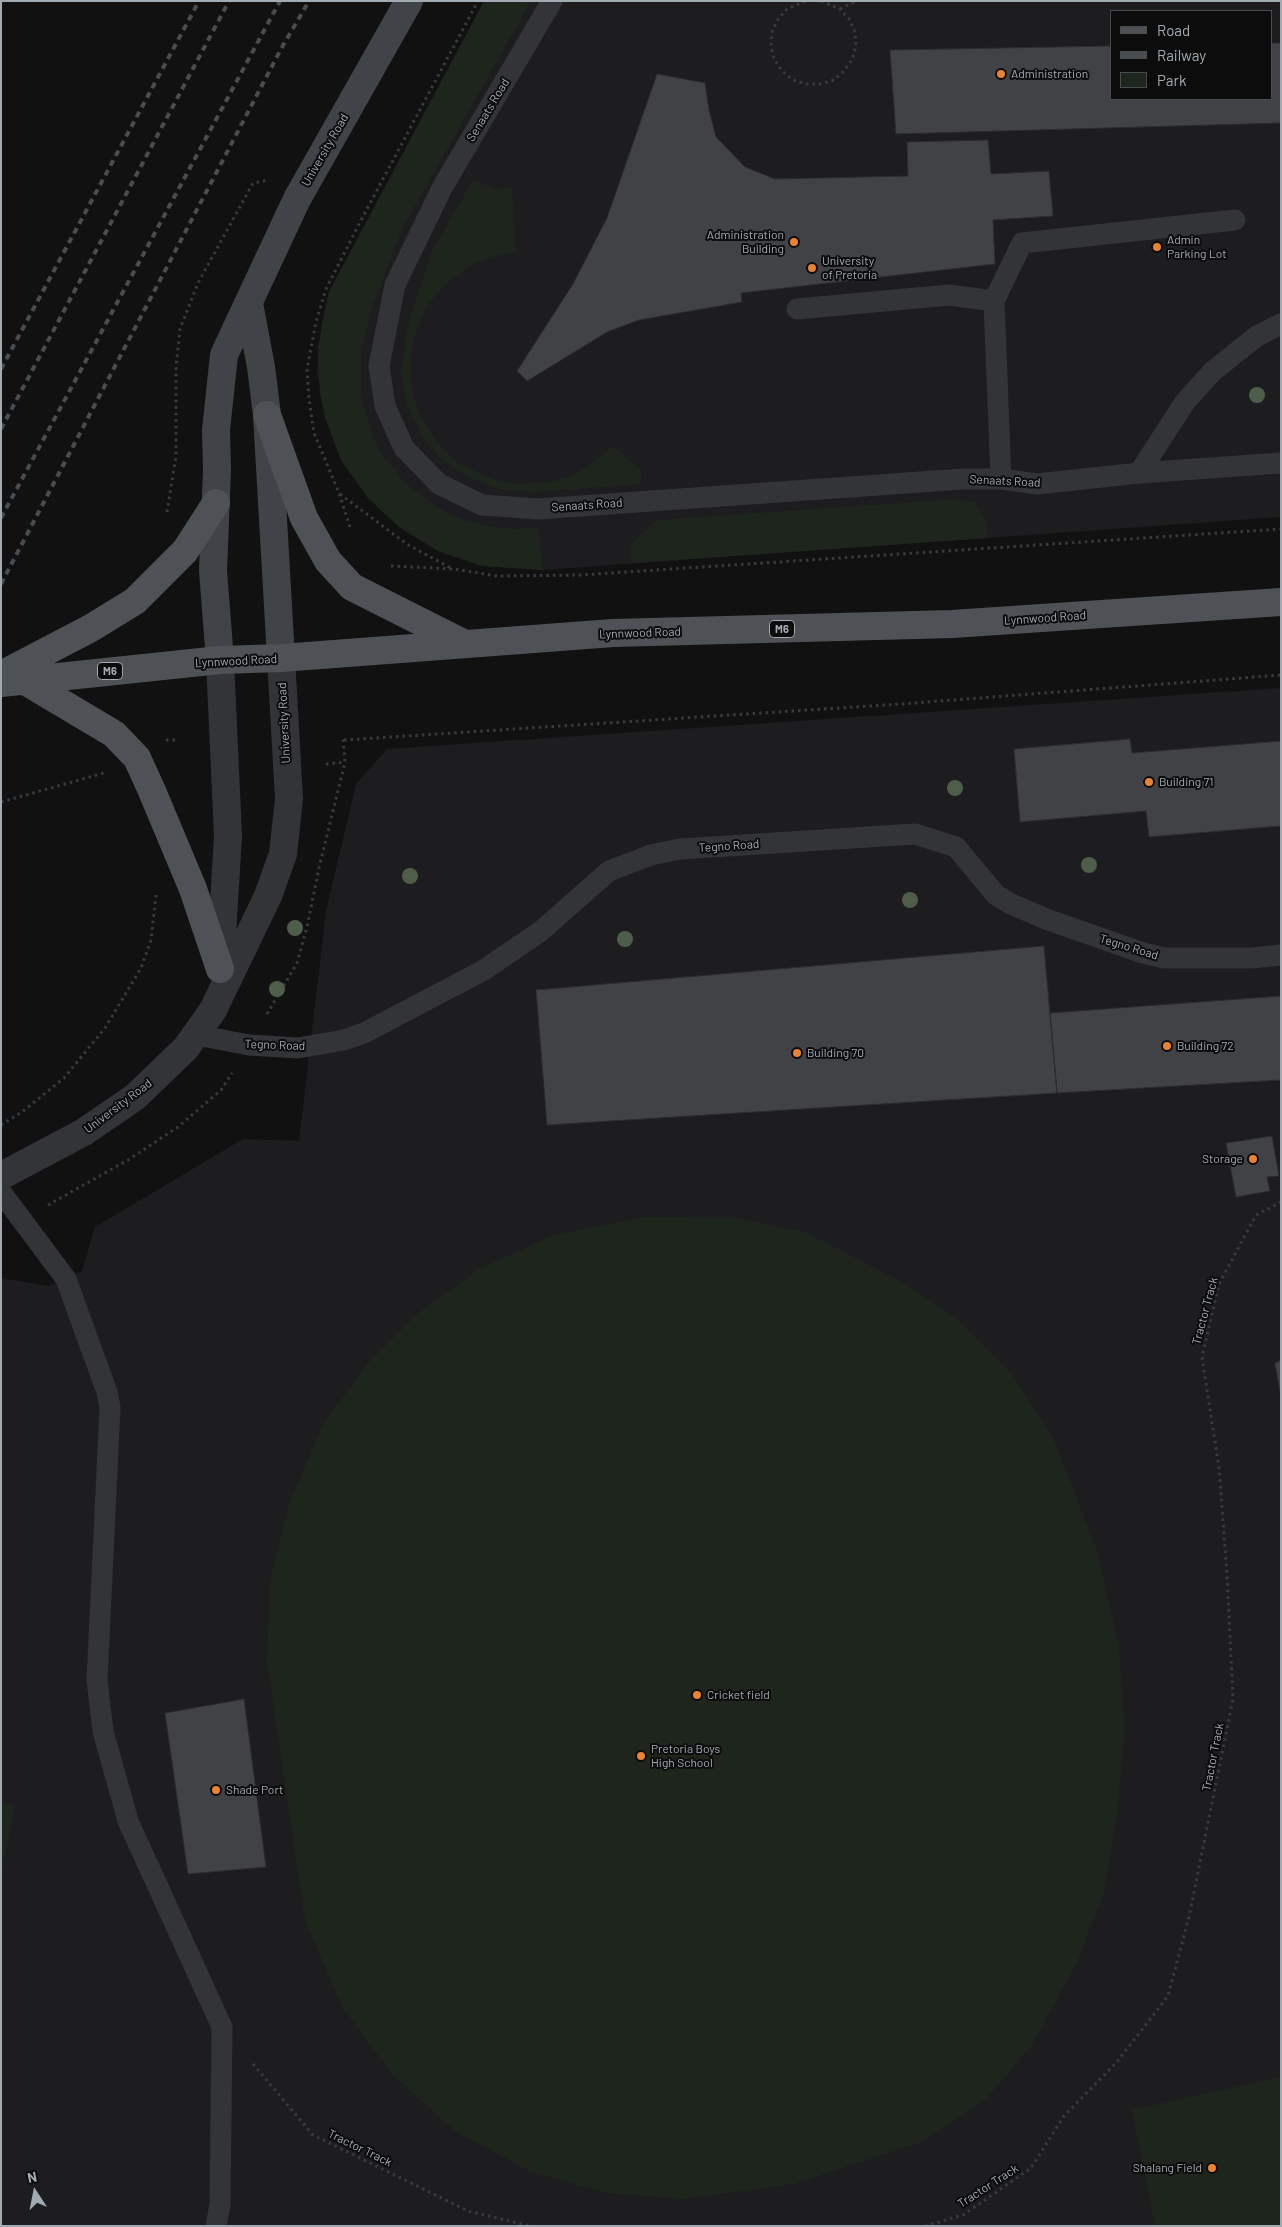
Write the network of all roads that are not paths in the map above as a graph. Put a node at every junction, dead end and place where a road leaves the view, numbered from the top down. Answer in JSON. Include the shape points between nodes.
{"nodes":[{"id":1,"x":409,"y":1,"type":"edge"},
{"id":2,"x":552,"y":1,"type":"edge"},
{"id":3,"x":1236,"y":220,"type":"dead end"},
{"id":4,"x":994,"y":301,"type":"junction"},
{"id":5,"x":249,"y":303,"type":"junction"},
{"id":6,"x":797,"y":309,"type":"dead end"},
{"id":7,"x":1281,"y":324,"type":"edge"},
{"id":8,"x":267,"y":415,"type":"junction"},
{"id":9,"x":1281,"y":463,"type":"edge"},
{"id":10,"x":1140,"y":473,"type":"junction"},
{"id":11,"x":1001,"y":479,"type":"junction"},
{"id":12,"x":216,"y":503,"type":"junction"},
{"id":13,"x":1281,"y":602,"type":"edge"},
{"id":14,"x":465,"y":644,"type":"junction"},
{"id":15,"x":281,"y":658,"type":"junction"},
{"id":16,"x":220,"y":660,"type":"junction"},
{"id":17,"x":9,"y":680,"type":"edge"},
{"id":18,"x":1281,"y":955,"type":"edge"},
{"id":19,"x":220,"y":969,"type":"junction"},
{"id":20,"x":213,"y":1010,"type":"junction"},
{"id":21,"x":197,"y":1034,"type":"junction"},
{"id":22,"x":1,"y":1176,"type":"edge"},
{"id":23,"x":1,"y":1192,"type":"edge"},
{"id":24,"x":216,"y":2226,"type":"edge"}],
"edges":[{"from":1,"to":5,"type":"street","name":"University Road","via":[[297,198]]},
{"from":2,"to":11,"type":"lane","name":"Senaats Road","via":[[442,188],[395,286],[379,366],[385,406],[404,448],[439,484],[482,505],[538,509],[953,479]]},
{"from":3,"to":4,"type":"lane","via":[[1022,243]]},
{"from":4,"to":6,"type":"lane","via":[[949,295]]},
{"from":4,"to":11,"type":"lane"},
{"from":5,"to":8,"type":"street","name":"University Road","via":[[262,367]]},
{"from":5,"to":12,"type":"street","name":"University Road","via":[[224,355],[216,430]]},
{"from":7,"to":10,"type":"lane","via":[[1258,336],[1213,371],[1185,402]]},
{"from":8,"to":14,"type":"main road","via":[[304,518],[328,562],[352,587]]},
{"from":8,"to":15,"type":"street","name":"University Road"},
{"from":9,"to":10,"type":"lane","name":"Senaats Road"},
{"from":10,"to":11,"type":"lane","name":"Senaats Road","via":[[1037,484]]},
{"from":12,"to":16,"type":"street","name":"University Road","via":[[213,572]]},
{"from":12,"to":17,"type":"main road","via":[[185,551],[135,601]]},
{"from":13,"to":14,"type":"main road","name":"Lynnwood Road","number":"M6","via":[[952,624],[613,633]]},
{"from":14,"to":15,"type":"main road","name":"Lynnwood Road","number":"M6"},
{"from":15,"to":16,"type":"main road","name":"Lynnwood Road","number":"M6"},
{"from":15,"to":20,"type":"street","name":"University Road","via":[[289,799],[283,854],[268,896]]},
{"from":16,"to":17,"type":"main road","name":"Lynnwood Road","number":"M6"},
{"from":16,"to":19,"type":"street","name":"University Road","via":[[228,836]]},
{"from":17,"to":19,"type":"main road","via":[[114,734],[137,758],[193,889]]},
{"from":18,"to":21,"type":"lane","name":"Tegno Road","via":[[1164,958],[1143,953],[1009,904],[996,895],[956,846],[915,834],[680,849],[651,855],[609,871],[541,931],[484,970],[364,1033],[298,1048],[244,1044]]},
{"from":19,"to":20,"type":"street","name":"University Road"},
{"from":20,"to":21,"type":"street","name":"University Road"},
{"from":21,"to":22,"type":"street","name":"University Road","via":[[170,1065],[135,1097],[84,1132]]},
{"from":23,"to":24,"type":"lane","via":[[66,1278],[107,1392],[110,1407],[97,1680],[103,1731],[128,1821],[222,2028],[220,2205]]}]}
